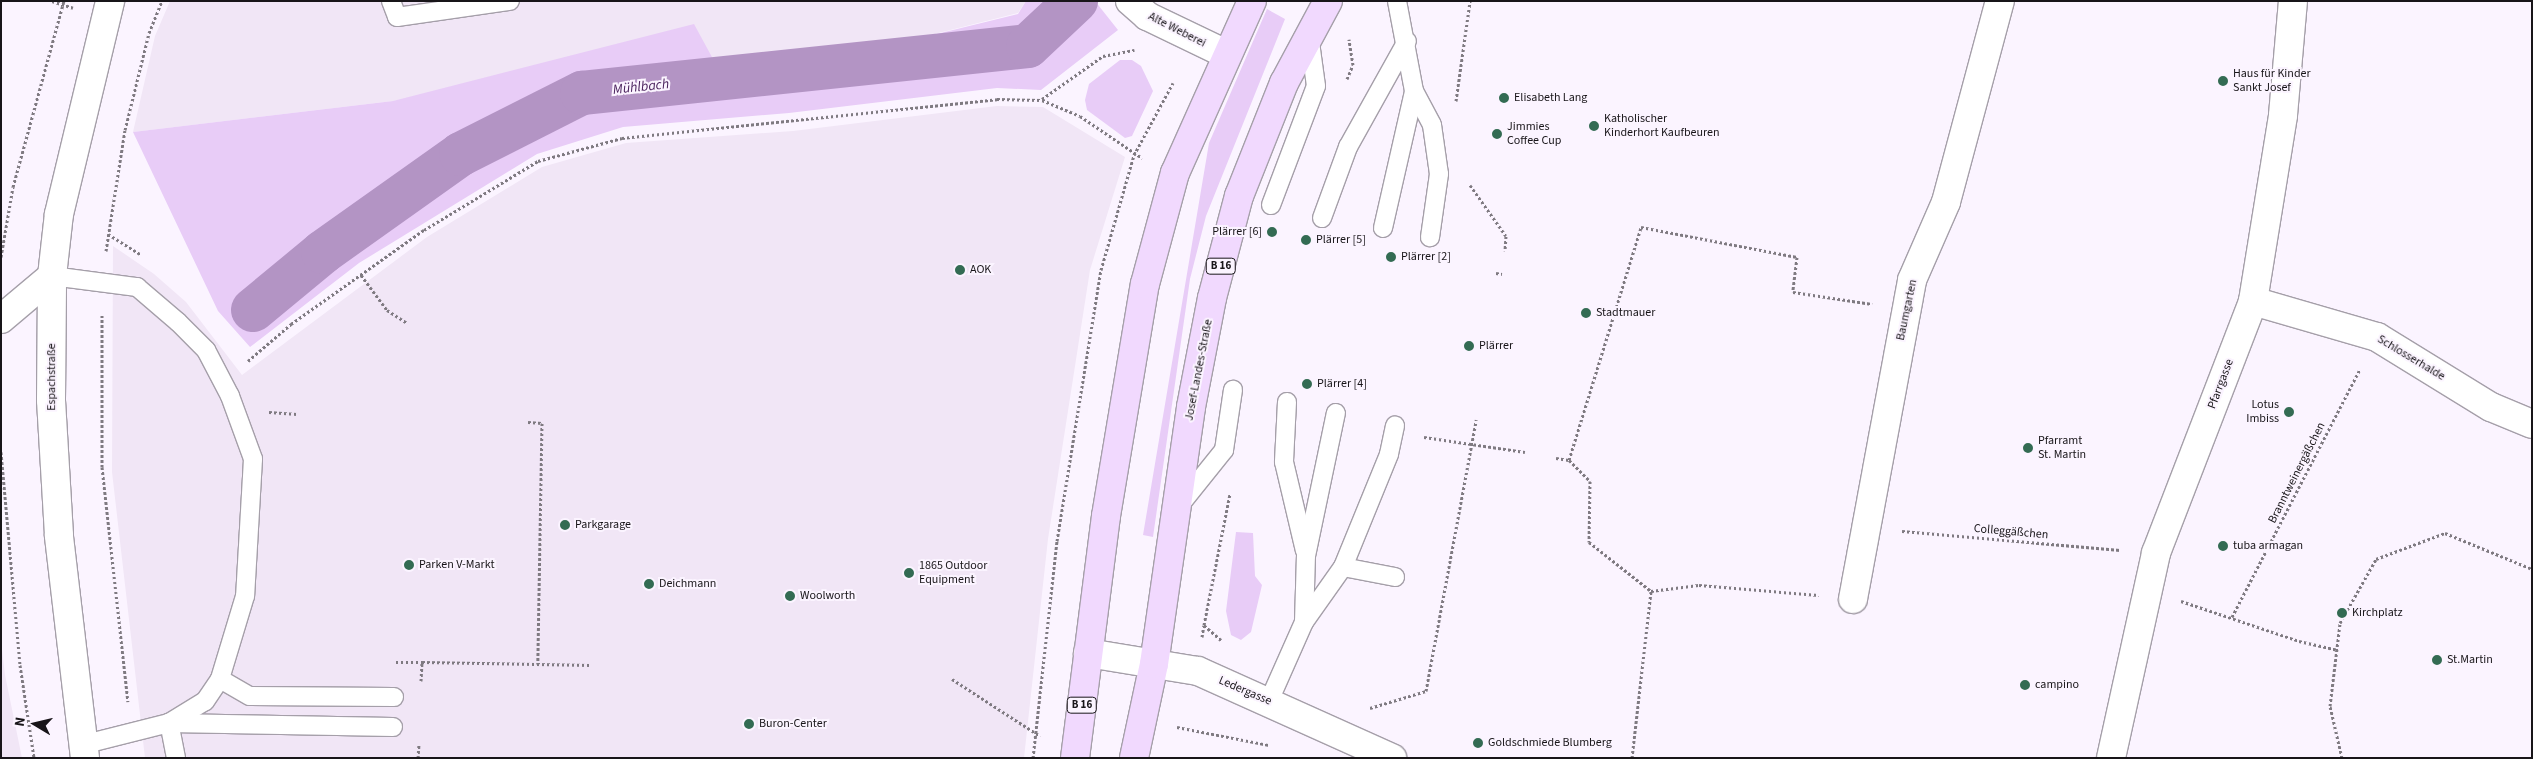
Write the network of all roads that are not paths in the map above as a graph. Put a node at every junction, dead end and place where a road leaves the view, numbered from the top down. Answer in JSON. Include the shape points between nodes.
{"nodes":[{"id":1,"x":110,"y":1,"type":"edge"},
{"id":2,"x":391,"y":1,"type":"edge"},
{"id":3,"x":510,"y":1,"type":"edge"},
{"id":4,"x":1130,"y":1,"type":"edge"},
{"id":5,"x":1252,"y":1,"type":"edge"},
{"id":6,"x":1328,"y":1,"type":"edge"},
{"id":7,"x":1397,"y":1,"type":"edge"},
{"id":8,"x":2000,"y":1,"type":"edge"},
{"id":9,"x":2294,"y":1,"type":"edge"},
{"id":10,"x":1310,"y":36,"type":"junction"},
{"id":11,"x":1407,"y":42,"type":"junction"},
{"id":12,"x":1226,"y":54,"type":"junction"},
{"id":13,"x":1414,"y":91,"type":"junction"},
{"id":14,"x":1271,"y":206,"type":"dead end"},
{"id":15,"x":1322,"y":218,"type":"dead end"},
{"id":16,"x":1383,"y":228,"type":"dead end"},
{"id":17,"x":1430,"y":237,"type":"dead end"},
{"id":18,"x":52,"y":276,"type":"junction"},
{"id":19,"x":2253,"y":301,"type":"junction"},
{"id":20,"x":1,"y":319,"type":"edge"},
{"id":21,"x":1233,"y":390,"type":"dead end"},
{"id":22,"x":1287,"y":402,"type":"dead end"},
{"id":23,"x":1336,"y":413,"type":"dead end"},
{"id":24,"x":2532,"y":424,"type":"edge"},
{"id":25,"x":1395,"y":426,"type":"dead end"},
{"id":26,"x":1176,"y":510,"type":"junction"},
{"id":27,"x":1306,"y":556,"type":"junction"},
{"id":28,"x":1343,"y":567,"type":"junction"},
{"id":29,"x":1395,"y":577,"type":"dead end"},
{"id":30,"x":1853,"y":598,"type":"road end"},
{"id":31,"x":1304,"y":622,"type":"junction"},
{"id":32,"x":1088,"y":653,"type":"junction"},
{"id":33,"x":1154,"y":664,"type":"junction"},
{"id":34,"x":220,"y":679,"type":"junction"},
{"id":35,"x":394,"y":697,"type":"dead end"},
{"id":36,"x":1270,"y":701,"type":"junction"},
{"id":37,"x":169,"y":724,"type":"junction"},
{"id":38,"x":393,"y":727,"type":"dead end"},
{"id":39,"x":1344,"y":747,"type":"edge"},
{"id":40,"x":84,"y":752,"type":"edge"},
{"id":41,"x":176,"y":758,"type":"edge"},
{"id":42,"x":1075,"y":758,"type":"edge"},
{"id":43,"x":1134,"y":758,"type":"edge"},
{"id":44,"x":1392,"y":758,"type":"edge"},
{"id":45,"x":2111,"y":758,"type":"edge"}],
"edges":[{"from":1,"to":18,"type":"street","name":"Espachstraße","via":[[59,214]]},
{"from":2,"to":3,"type":"lane","via":[[397,17]]},
{"from":4,"to":12,"type":"street","name":"Alte Weberei","via":[[1147,16]]},
{"from":5,"to":12,"type":"main road","number":"B 16"},
{"from":6,"to":10,"type":"main road","name":"Josef-Landes-Straße","number":"B 16"},
{"from":7,"to":11,"type":"lane"},
{"from":8,"to":30,"type":"street","name":"Baumgarten","via":[[1946,202],[1912,280]]},
{"from":9,"to":19,"type":"street","name":"Pfarrgasse","via":[[2283,115]]},
{"from":10,"to":14,"type":"lane","via":[[1316,86]]},
{"from":10,"to":26,"type":"main road","name":"Josef-Landes-Straße","number":"B 16","via":[[1284,83],[1239,196],[1212,298]]},
{"from":11,"to":13,"type":"lane"},
{"from":11,"to":15,"type":"lane","via":[[1348,147]]},
{"from":12,"to":32,"type":"main road","number":"B 16","via":[[1175,173],[1136,330]]},
{"from":13,"to":16,"type":"lane"},
{"from":13,"to":17,"type":"lane","via":[[1432,125],[1439,174]]},
{"from":18,"to":20,"type":"street"},
{"from":18,"to":34,"type":"lane","via":[[136,287],[206,350],[230,396],[253,459],[245,596]]},
{"from":18,"to":40,"type":"street","name":"Espachstraße","via":[[50,400],[59,535]]},
{"from":19,"to":24,"type":"street","name":"Schlosserhalde","via":[[2377,337],[2491,407]]},
{"from":19,"to":45,"type":"street","name":"Pfarrgasse","via":[[2156,553]]},
{"from":21,"to":26,"type":"lane","via":[[1224,450]]},
{"from":22,"to":27,"type":"lane","via":[[1284,462]]},
{"from":23,"to":27,"type":"lane"},
{"from":25,"to":28,"type":"lane","via":[[1389,454]]},
{"from":26,"to":33,"type":"main road","name":"Josef-Landes-Straße","number":"B 16"},
{"from":27,"to":31,"type":"lane"},
{"from":28,"to":29,"type":"lane"},
{"from":28,"to":31,"type":"lane"},
{"from":31,"to":36,"type":"lane"},
{"from":32,"to":33,"type":"street","name":"Ledergasse"},
{"from":32,"to":42,"type":"main road","number":"B 16"},
{"from":33,"to":36,"type":"street","name":"Ledergasse","via":[[1198,671]]},
{"from":33,"to":43,"type":"main road","name":"Josef-Landes-Straße","number":"B 16"},
{"from":34,"to":35,"type":"lane","via":[[250,696]]},
{"from":34,"to":37,"type":"lane","via":[[205,701]]},
{"from":36,"to":39,"type":"street","name":"Ledergasse"},
{"from":37,"to":38,"type":"lane"},
{"from":37,"to":40,"type":"lane","via":[[132,731]]},
{"from":37,"to":41,"type":"lane"},
{"from":39,"to":44,"type":"street","name":"Ledergasse"}]}
